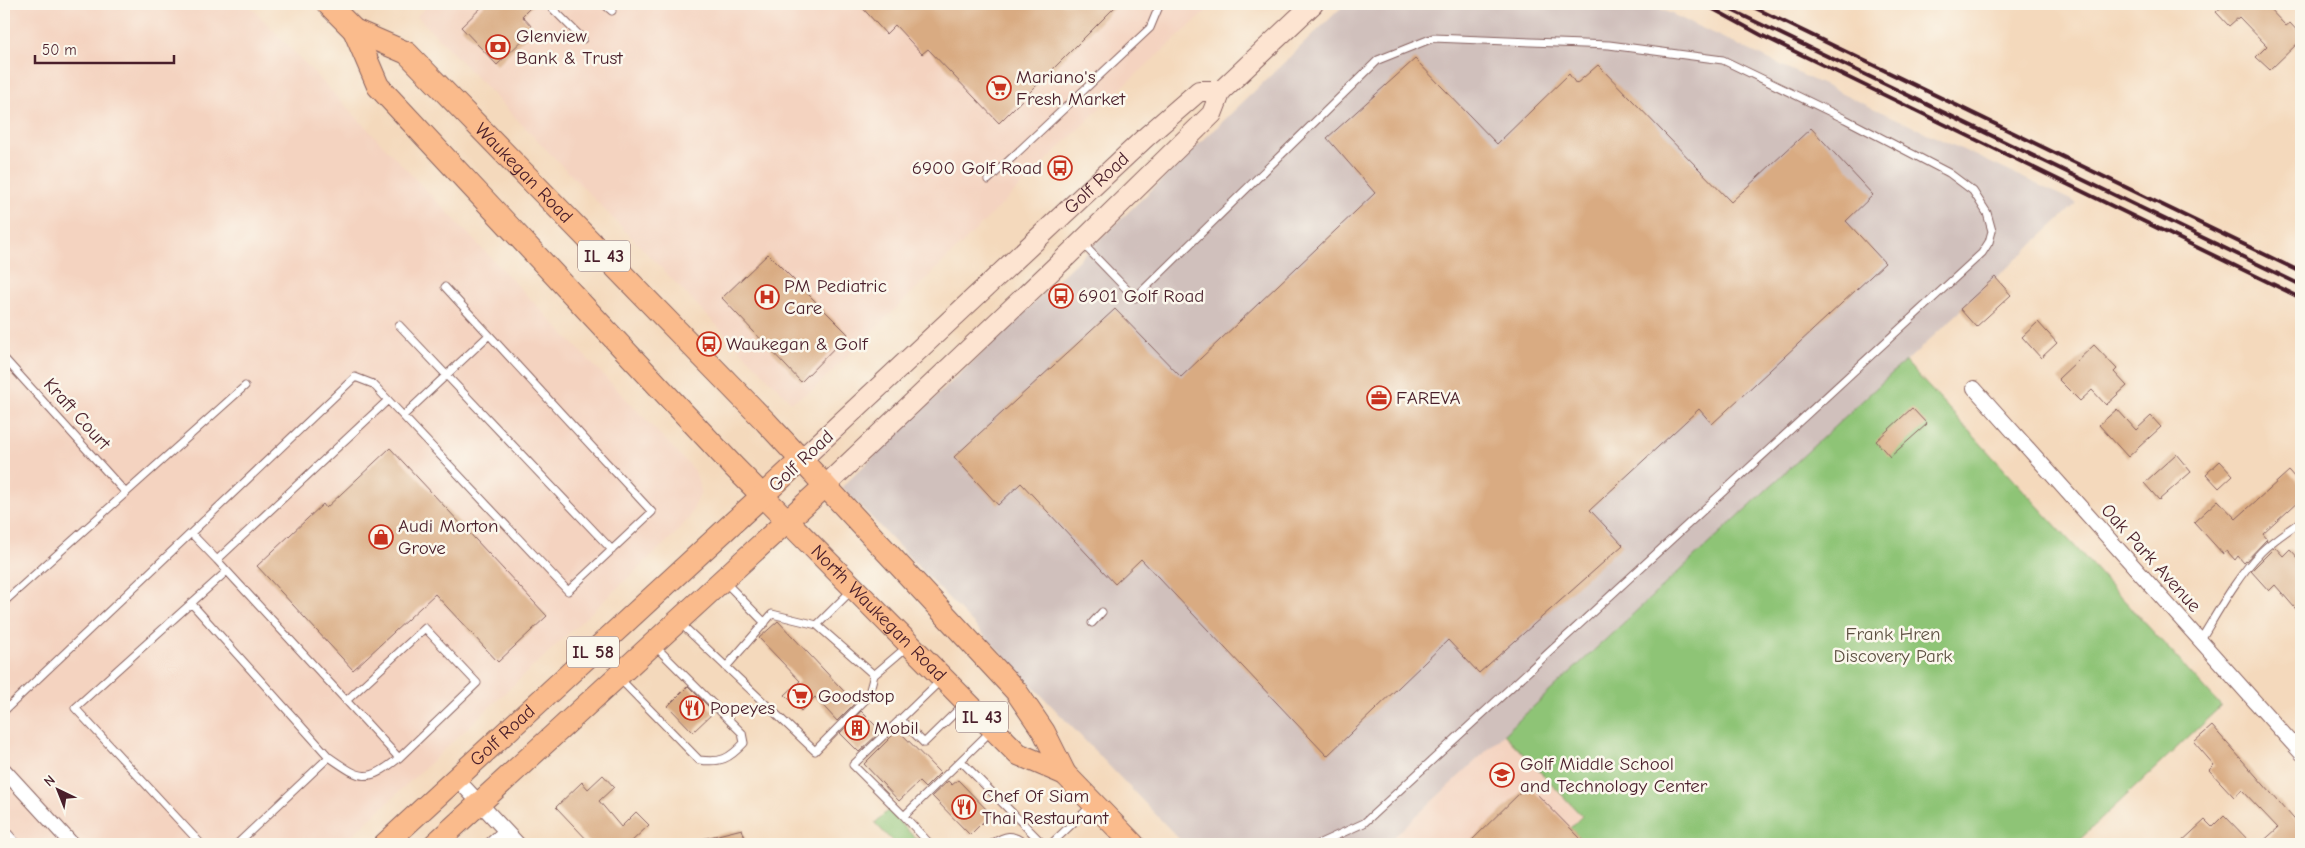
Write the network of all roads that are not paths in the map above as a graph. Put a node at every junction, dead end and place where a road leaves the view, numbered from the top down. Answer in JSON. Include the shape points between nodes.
{"nodes":[{"id":1,"x":328,"y":4,"type":"edge"},
{"id":2,"x":548,"y":4,"type":"edge"},
{"id":3,"x":604,"y":4,"type":"edge"},
{"id":4,"x":1160,"y":4,"type":"edge"},
{"id":5,"x":1312,"y":4,"type":"edge"},
{"id":6,"x":612,"y":11,"type":"dead end"},
{"id":7,"x":354,"y":30,"type":"junction"},
{"id":8,"x":584,"y":39,"type":"dead end"},
{"id":9,"x":1221,"y":90,"type":"junction"},
{"id":10,"x":988,"y":180,"type":"dead end"},
{"id":11,"x":1081,"y":242,"type":"junction"},
{"id":12,"x":445,"y":287,"type":"dead end"},
{"id":13,"x":399,"y":325,"type":"dead end"},
{"id":14,"x":489,"y":335,"type":"junction"},
{"id":15,"x":4,"y":358,"type":"edge"},
{"id":16,"x":447,"y":375,"type":"junction"},
{"id":17,"x":245,"y":386,"type":"dead end"},
{"id":18,"x":1974,"y":388,"type":"dead end"},
{"id":19,"x":388,"y":400,"type":"junction"},
{"id":20,"x":403,"y":416,"type":"junction"},
{"id":21,"x":801,"y":460,"type":"junction"},
{"id":22,"x":825,"y":486,"type":"junction"},
{"id":23,"x":125,"y":492,"type":"junction"},
{"id":24,"x":763,"y":496,"type":"junction"},
{"id":25,"x":788,"y":521,"type":"junction"},
{"id":26,"x":2301,"y":521,"type":"edge"},
{"id":27,"x":191,"y":532,"type":"junction"},
{"id":28,"x":612,"y":550,"type":"junction"},
{"id":29,"x":217,"y":560,"type":"junction"},
{"id":30,"x":227,"y":571,"type":"junction"},
{"id":31,"x":723,"y":580,"type":"junction"},
{"id":32,"x":856,"y":587,"type":"junction"},
{"id":33,"x":4,"y":602,"type":"edge"},
{"id":34,"x":191,"y":603,"type":"junction"},
{"id":35,"x":1102,"y":612,"type":"dead end"},
{"id":36,"x":677,"y":620,"type":"junction"},
{"id":37,"x":765,"y":623,"type":"junction"},
{"id":38,"x":1092,"y":623,"type":"dead end"},
{"id":39,"x":817,"y":625,"type":"junction"},
{"id":40,"x":2200,"y":641,"type":"junction"},
{"id":41,"x":652,"y":643,"type":"junction"},
{"id":42,"x":911,"y":644,"type":"junction"},
{"id":43,"x":726,"y":667,"type":"junction"},
{"id":44,"x":874,"y":675,"type":"junction"},
{"id":45,"x":617,"y":676,"type":"junction"},
{"id":46,"x":943,"y":677,"type":"junction"},
{"id":47,"x":346,"y":700,"type":"junction"},
{"id":48,"x":966,"y":701,"type":"junction"},
{"id":49,"x":4,"y":711,"type":"edge"},
{"id":50,"x":900,"y":719,"type":"junction"},
{"id":51,"x":994,"y":729,"type":"junction"},
{"id":52,"x":2301,"y":752,"type":"edge"},
{"id":53,"x":329,"y":758,"type":"junction"},
{"id":54,"x":399,"y":758,"type":"junction"},
{"id":55,"x":961,"y":761,"type":"junction"},
{"id":56,"x":4,"y":770,"type":"edge"},
{"id":57,"x":1065,"y":774,"type":"junction"},
{"id":58,"x":456,"y":778,"type":"junction"},
{"id":59,"x":480,"y":803,"type":"junction"},
{"id":60,"x":1093,"y":804,"type":"junction"},
{"id":61,"x":904,"y":816,"type":"junction"},
{"id":62,"x":505,"y":832,"type":"junction"},
{"id":63,"x":4,"y":834,"type":"edge"},
{"id":64,"x":13,"y":844,"type":"edge"},
{"id":65,"x":72,"y":844,"type":"edge"},
{"id":66,"x":201,"y":844,"type":"edge"},
{"id":67,"x":237,"y":844,"type":"edge"},
{"id":68,"x":385,"y":844,"type":"edge"},
{"id":69,"x":435,"y":844,"type":"edge"},
{"id":70,"x":492,"y":844,"type":"edge"},
{"id":71,"x":518,"y":844,"type":"edge"},
{"id":72,"x":930,"y":844,"type":"edge"},
{"id":73,"x":992,"y":844,"type":"edge"},
{"id":74,"x":1025,"y":844,"type":"edge"},
{"id":75,"x":1043,"y":844,"type":"edge"},
{"id":76,"x":1051,"y":844,"type":"edge"},
{"id":77,"x":1133,"y":844,"type":"edge"},
{"id":78,"x":1318,"y":844,"type":"edge"}],
"edges":[{"from":1,"to":7,"type":"main road","name":"Waukegan Road","number":"IL 43"},
{"from":2,"to":8,"type":"lane"},
{"from":3,"to":6,"type":"lane"},
{"from":4,"to":10,"type":"lane","via":[[1150,28]]},
{"from":5,"to":9,"type":"main road","name":"Golf Road"},
{"from":7,"to":21,"type":"main road","name":"Waukegan Road","number":"IL 43","via":[[406,53]]},
{"from":7,"to":24,"type":"main road","name":"Waukegan Road","number":"IL 43","via":[[378,86]]},
{"from":9,"to":11,"type":"main road","name":"Golf Road","via":[[1212,114]]},
{"from":9,"to":21,"type":"main road","name":"Golf Road","via":[[1199,91],[1146,137]]},
{"from":11,"to":22,"type":"main road","name":"Golf Road"},
{"from":11,"to":78,"type":"lane","via":[[1135,298],[1378,60],[1433,38],[1609,45],[1723,60],[1949,173],[1973,191],[1987,213],[1992,231],[1982,253],[1364,823]]},
{"from":12,"to":14,"type":"lane"},
{"from":13,"to":16,"type":"lane"},
{"from":14,"to":16,"type":"lane"},
{"from":14,"to":28,"type":"lane","via":[[652,512]]},
{"from":15,"to":23,"type":"lane","name":"Kraft Court"},
{"from":16,"to":20,"type":"lane"},
{"from":16,"to":28,"type":"lane"},
{"from":17,"to":23,"type":"lane"},
{"from":18,"to":40,"type":"street","name":"Oak Park Avenue"},
{"from":19,"to":20,"type":"lane"},
{"from":19,"to":27,"type":"lane","via":[[373,384],[355,377]]},
{"from":19,"to":29,"type":"lane"},
{"from":20,"to":28,"type":"lane","via":[[568,591]]},
{"from":21,"to":22,"type":"main road","name":"Waukegan Road","number":"IL 43"},
{"from":21,"to":24,"type":"main road","name":"Golf Road","number":"IL 58"},
{"from":22,"to":25,"type":"main road","name":"Golf Road"},
{"from":22,"to":57,"type":"main road","name":"North Waukegan Road","number":"IL 43","via":[[1016,691],[1044,732]]},
{"from":23,"to":33,"type":"lane"},
{"from":24,"to":25,"type":"main road","name":"Waukegan Road","number":"IL 43"},
{"from":24,"to":58,"type":"main road","name":"Golf Road","number":"IL 58"},
{"from":25,"to":31,"type":"main road","name":"Golf Road","number":"IL 58"},
{"from":25,"to":32,"type":"main road","name":"North Waukegan Road","number":"IL 43"},
{"from":26,"to":40,"type":"lane","via":[[2263,551],[2234,584]]},
{"from":27,"to":29,"type":"lane"},
{"from":27,"to":49,"type":"lane"},
{"from":29,"to":30,"type":"lane"},
{"from":30,"to":34,"type":"lane"},
{"from":30,"to":47,"type":"lane"},
{"from":31,"to":36,"type":"main road","name":"Golf Road","number":"IL 58"},
{"from":31,"to":37,"type":"lane"},
{"from":32,"to":39,"type":"lane"},
{"from":32,"to":42,"type":"main road","name":"North Waukegan Road","number":"IL 43"},
{"from":34,"to":53,"type":"lane"},
{"from":34,"to":66,"type":"lane","via":[[75,708]]},
{"from":35,"to":38,"type":"lane"},
{"from":36,"to":41,"type":"main road","name":"Golf Road","number":"IL 58"},
{"from":36,"to":43,"type":"lane"},
{"from":37,"to":39,"type":"lane","via":[[772,614]]},
{"from":37,"to":43,"type":"lane"},
{"from":39,"to":44,"type":"lane"},
{"from":40,"to":52,"type":"street","name":"Oak Park Avenue"},
{"from":41,"to":45,"type":"main road","name":"Golf Road","number":"IL 58"},
{"from":41,"to":45,"type":"lane","via":[[742,733],[744,743],[734,754],[716,762],[699,760]]},
{"from":42,"to":44,"type":"lane"},
{"from":42,"to":46,"type":"main road","name":"North Waukegan Road","number":"IL 43"},
{"from":43,"to":44,"type":"lane","via":[[815,750],[868,697]]},
{"from":45,"to":59,"type":"main road","name":"Golf Road","number":"IL 58"},
{"from":46,"to":48,"type":"main road","name":"North Waukegan Road","number":"IL 43"},
{"from":46,"to":50,"type":"lane"},
{"from":47,"to":54,"type":"lane"},
{"from":47,"to":54,"type":"lane","via":[[425,628],[477,683]]},
{"from":48,"to":50,"type":"lane","via":[[924,743]]},
{"from":48,"to":51,"type":"main road","name":"North Waukegan Road","number":"IL 43"},
{"from":50,"to":61,"type":"lane","via":[[853,765]]},
{"from":51,"to":55,"type":"lane"},
{"from":51,"to":57,"type":"main road","name":"North Waukegan Road","number":"IL 43","via":[[1018,754]]},
{"from":53,"to":54,"type":"lane","via":[[365,777],[383,771]]},
{"from":53,"to":67,"type":"lane"},
{"from":55,"to":61,"type":"lane"},
{"from":55,"to":75,"type":"lane"},
{"from":56,"to":65,"type":"street"},
{"from":57,"to":60,"type":"main road","name":"North Waukegan Road","number":"IL 43"},
{"from":58,"to":59,"type":"street"},
{"from":58,"to":68,"type":"main road","name":"Golf Road","number":"IL 58"},
{"from":59,"to":62,"type":"street"},
{"from":59,"to":69,"type":"main road","name":"Golf Road","number":"IL 58"},
{"from":60,"to":76,"type":"lane"},
{"from":60,"to":77,"type":"main road","name":"North Waukegan Road","number":"IL 43"},
{"from":61,"to":72,"type":"lane"},
{"from":62,"to":70,"type":"street"},
{"from":62,"to":71,"type":"street"},
{"from":63,"to":64,"type":"street"},
{"from":73,"to":74,"type":"lane","via":[[1005,836],[1016,837]]}]}
